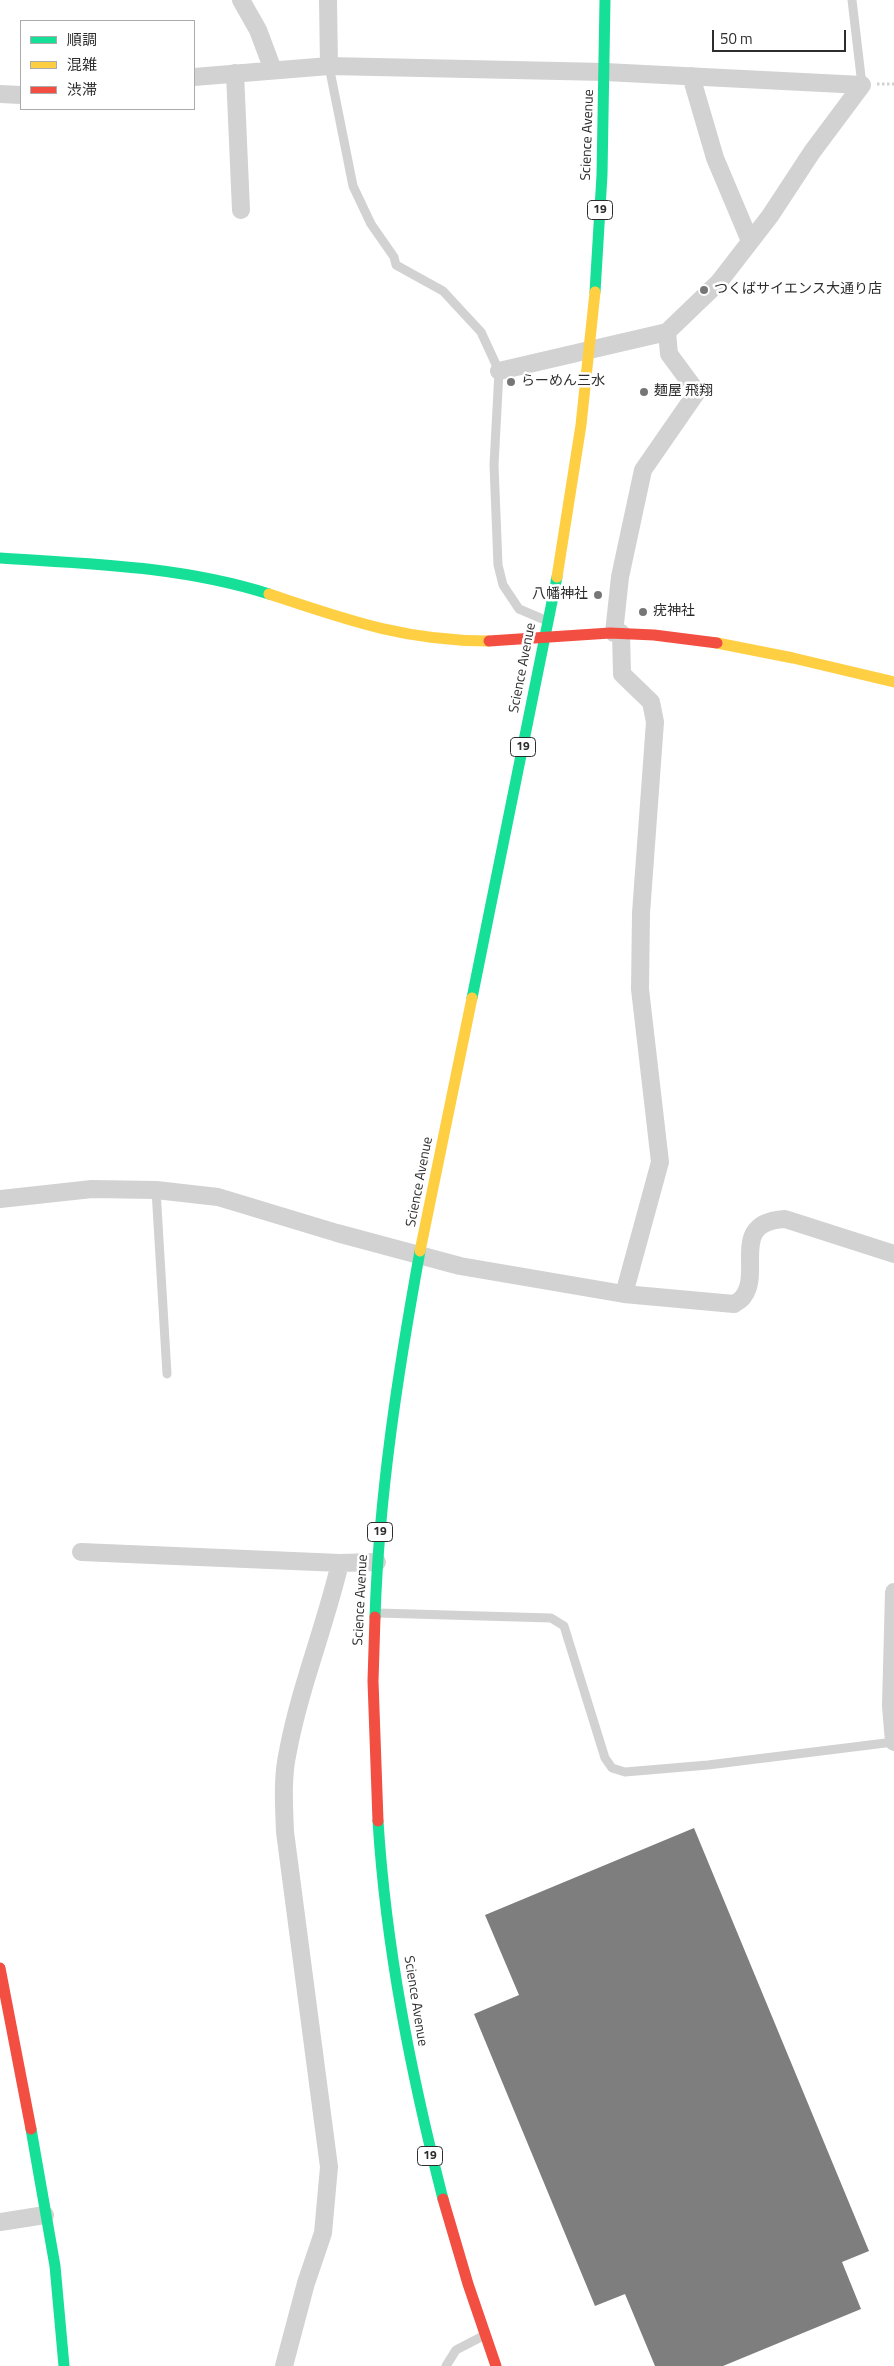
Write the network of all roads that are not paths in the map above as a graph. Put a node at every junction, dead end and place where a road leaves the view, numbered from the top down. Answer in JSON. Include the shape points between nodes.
{"nodes":[{"id":1,"x":241,"y":0,"type":"edge"},
{"id":2,"x":328,"y":0,"type":"edge"},
{"id":3,"x":605,"y":0,"type":"edge"},
{"id":4,"x":852,"y":0,"type":"edge"},
{"id":5,"x":329,"y":66,"type":"junction"},
{"id":6,"x":274,"y":70,"type":"junction"},
{"id":7,"x":605,"y":72,"type":"junction"},
{"id":8,"x":235,"y":73,"type":"junction"},
{"id":9,"x":691,"y":76,"type":"junction"},
{"id":10,"x":195,"y":77,"type":"edge"},
{"id":11,"x":862,"y":85,"type":"junction"},
{"id":12,"x":0,"y":94,"type":"edge"},
{"id":13,"x":20,"y":95,"type":"edge"},
{"id":14,"x":241,"y":210,"type":"dead end"},
{"id":15,"x":750,"y":241,"type":"junction"},
{"id":16,"x":667,"y":332,"type":"junction"},
{"id":17,"x":590,"y":351,"type":"junction"},
{"id":18,"x":499,"y":371,"type":"junction"},
{"id":19,"x":0,"y":558,"type":"edge"},
{"id":20,"x":548,"y":622,"type":"junction"},
{"id":21,"x":618,"y":633,"type":"junction"},
{"id":22,"x":544,"y":639,"type":"junction"},
{"id":23,"x":894,"y":682,"type":"edge"},
{"id":24,"x":156,"y":1190,"type":"junction"},
{"id":25,"x":0,"y":1199,"type":"edge"},
{"id":26,"x":894,"y":1254,"type":"edge"},
{"id":27,"x":421,"y":1256,"type":"junction"},
{"id":28,"x":624,"y":1294,"type":"junction"},
{"id":29,"x":167,"y":1374,"type":"dead end"},
{"id":30,"x":81,"y":1552,"type":"dead end"},
{"id":31,"x":378,"y":1562,"type":"junction"},
{"id":32,"x":340,"y":1564,"type":"junction"},
{"id":33,"x":894,"y":1592,"type":"edge"},
{"id":34,"x":375,"y":1613,"type":"junction"},
{"id":35,"x":894,"y":1742,"type":"edge"},
{"id":36,"x":0,"y":1968,"type":"edge"},
{"id":37,"x":45,"y":2215,"type":"junction"},
{"id":38,"x":0,"y":2222,"type":"edge"},
{"id":39,"x":485,"y":2335,"type":"junction"},
{"id":40,"x":64,"y":2366,"type":"edge"},
{"id":41,"x":284,"y":2366,"type":"edge"},
{"id":42,"x":446,"y":2366,"type":"edge"},
{"id":43,"x":496,"y":2366,"type":"edge"}],
"edges":[{"from":1,"to":6,"type":"street","via":[[258,30]]},
{"from":2,"to":5,"type":"street"},
{"from":3,"to":7,"type":"main road","name":"Science Avenue","number":"19"},
{"from":4,"to":11,"type":"lane"},
{"from":5,"to":6,"type":"street"},
{"from":5,"to":7,"type":"street"},
{"from":5,"to":18,"type":"lane","via":[[353,186],[371,224],[396,265],[443,291],[481,332]]},
{"from":6,"to":8,"type":"street"},
{"from":7,"to":9,"type":"street"},
{"from":7,"to":17,"type":"main road","name":"Science Avenue","number":"19","via":[[600,228]]},
{"from":8,"to":10,"type":"street"},
{"from":8,"to":14,"type":"street"},
{"from":9,"to":11,"type":"street"},
{"from":9,"to":15,"type":"street","via":[[715,158]]},
{"from":11,"to":15,"type":"street"},
{"from":12,"to":13,"type":"street"},
{"from":15,"to":16,"type":"street","via":[[719,282]]},
{"from":16,"to":17,"type":"street"},
{"from":16,"to":21,"type":"street","via":[[669,354],[696,392],[643,470],[620,578]]},
{"from":17,"to":18,"type":"street"},
{"from":17,"to":20,"type":"main road","name":"Science Avenue","number":"19"},
{"from":18,"to":20,"type":"lane","via":[[494,465],[498,566],[503,585],[519,608]]},
{"from":19,"to":22,"type":"main road","via":[[167,570],[223,580],[364,625],[412,636],[507,641]]},
{"from":20,"to":22,"type":"main road","name":"Science Avenue","number":"19"},
{"from":21,"to":22,"type":"main road"},
{"from":21,"to":23,"type":"main road","via":[[709,643],[803,660]]},
{"from":21,"to":28,"type":"street","via":[[622,674],[651,702],[655,722],[641,913],[640,989],[660,1162]]},
{"from":22,"to":27,"type":"main road","name":"Science Avenue","number":"19"},
{"from":24,"to":25,"type":"street","via":[[92,1189]]},
{"from":24,"to":27,"type":"street","via":[[218,1197]]},
{"from":24,"to":29,"type":"lane"},
{"from":26,"to":28,"type":"street","via":[[785,1219],[772,1220],[760,1227],[750,1241],[749,1279],[744,1296],[734,1304]]},
{"from":27,"to":28,"type":"street","via":[[460,1266]]},
{"from":27,"to":31,"type":"main road","name":"Science Avenue","number":"19","via":[[391,1424]]},
{"from":30,"to":32,"type":"street"},
{"from":31,"to":32,"type":"street"},
{"from":31,"to":34,"type":"main road","name":"Science Avenue","number":"19"},
{"from":32,"to":41,"type":"street","via":[[302,1691],[287,1753],[284,1790],[285,1832],[329,2167],[323,2233]]},
{"from":33,"to":35,"type":"street","via":[[891,1706]]},
{"from":34,"to":35,"type":"lane","via":[[551,1618],[564,1626],[605,1758],[612,1768],[625,1772]]},
{"from":34,"to":39,"type":"main road","name":"Science Avenue","number":"19","via":[[372,1684],[376,1787],[390,1939],[426,2137],[453,2237]]},
{"from":36,"to":37,"type":"main road"},
{"from":37,"to":38,"type":"street"},
{"from":37,"to":40,"type":"main road","via":[[62,2321]]},
{"from":39,"to":42,"type":"lane","via":[[456,2350]]},
{"from":39,"to":43,"type":"main road","name":"Science Avenue","number":"19"}]}
